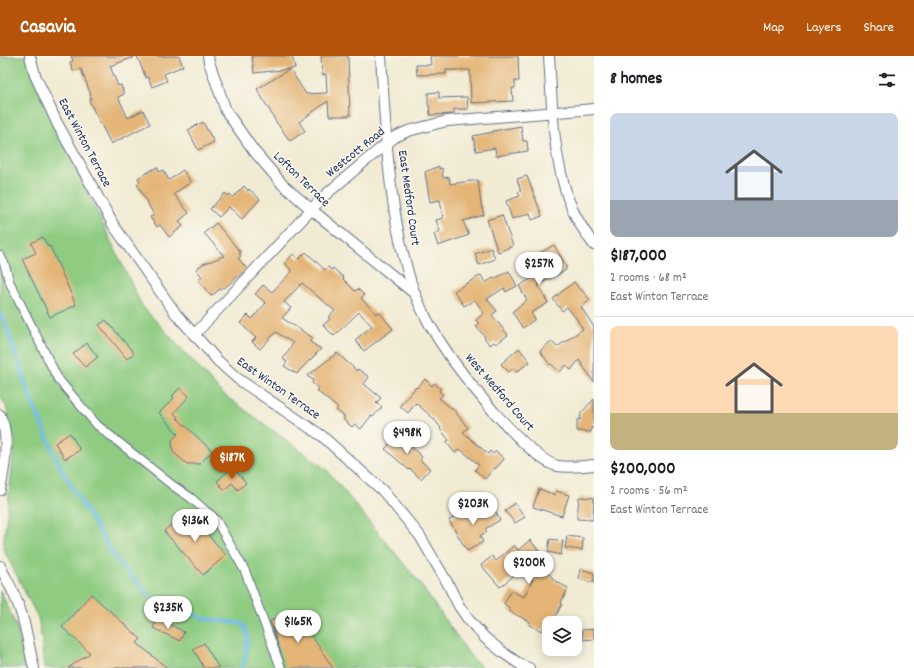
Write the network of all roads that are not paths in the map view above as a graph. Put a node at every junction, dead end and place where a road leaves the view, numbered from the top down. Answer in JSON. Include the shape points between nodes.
{"nodes":[{"id":1,"x":30,"y":56,"type":"edge"},
{"id":2,"x":208,"y":56,"type":"edge"},
{"id":3,"x":381,"y":56,"type":"edge"},
{"id":4,"x":549,"y":56,"type":"edge"},
{"id":5,"x":594,"y":109,"type":"edge"},
{"id":6,"x":553,"y":113,"type":"junction"},
{"id":7,"x":387,"y":144,"type":"junction"},
{"id":8,"x":312,"y":210,"type":"junction"},
{"id":9,"x":594,"y":246,"type":"edge"},
{"id":10,"x":0,"y":256,"type":"edge"},
{"id":11,"x":415,"y":294,"type":"junction"},
{"id":12,"x":194,"y":335,"type":"junction"},
{"id":13,"x":0,"y":415,"type":"edge"},
{"id":14,"x":594,"y":465,"type":"edge"},
{"id":15,"x":0,"y":490,"type":"edge"},
{"id":16,"x":0,"y":566,"type":"edge"},
{"id":17,"x":34,"y":668,"type":"edge"},
{"id":18,"x":281,"y":668,"type":"edge"},
{"id":19,"x":529,"y":668,"type":"edge"}],
"edges":[{"from":1,"to":12,"type":"street","name":"East Winton Terrace","via":[[35,75],[57,123],[114,226],[176,314]]},
{"from":2,"to":8,"type":"street","name":"Lofton Terrace","via":[[226,110],[234,122],[254,151],[283,185]]},
{"from":3,"to":7,"type":"street","name":"East Medford Court"},
{"from":4,"to":6,"type":"street"},
{"from":5,"to":6,"type":"street","name":"Westcott Road"},
{"from":6,"to":7,"type":"street","name":"Westcott Road","via":[[447,121],[408,131]]},
{"from":6,"to":9,"type":"street","via":[[561,174],[570,203]]},
{"from":7,"to":8,"type":"street","name":"Westcott Road","via":[[323,197]]},
{"from":7,"to":11,"type":"street","name":"East Medford Court","via":[[397,228]]},
{"from":8,"to":11,"type":"street","name":"Lofton Terrace"},
{"from":8,"to":12,"type":"street","name":"Westcott Road"},
{"from":10,"to":18,"type":"street","via":[[10,284],[58,379],[97,425],[216,520],[245,571]]},
{"from":11,"to":14,"type":"street","name":"West Medford Court","via":[[426,318],[446,349],[475,389],[508,427],[541,458],[556,466]]},
{"from":12,"to":19,"type":"street","name":"East Winton Terrace","via":[[238,379],[322,436],[383,491],[420,536],[468,619],[504,654]]},
{"from":13,"to":15,"type":"street","via":[[5,442]]},
{"from":16,"to":17,"type":"street","via":[[17,600]]}]}
